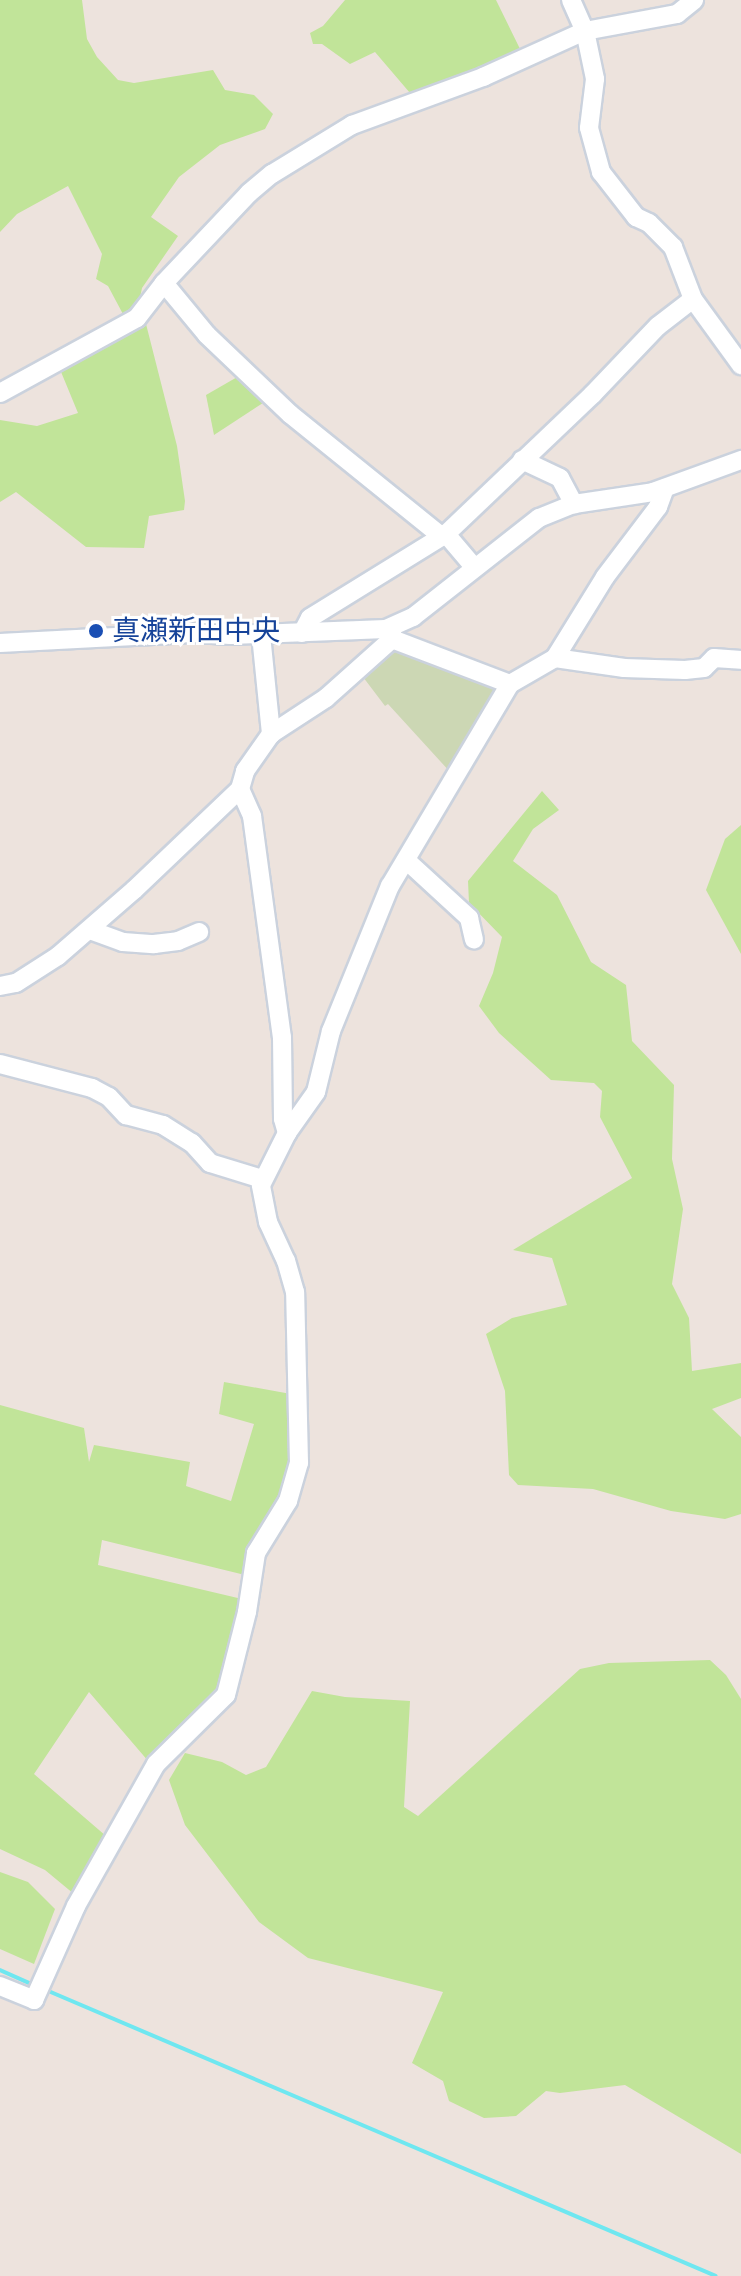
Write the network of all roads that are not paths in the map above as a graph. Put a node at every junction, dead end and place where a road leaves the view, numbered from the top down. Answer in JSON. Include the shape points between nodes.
{"nodes":[{"id":1,"x":571,"y":0,"type":"edge"},
{"id":2,"x":694,"y":0,"type":"edge"},
{"id":3,"x":585,"y":31,"type":"junction"},
{"id":4,"x":164,"y":283,"type":"junction"},
{"id":5,"x":693,"y":299,"type":"junction"},
{"id":6,"x":741,"y":365,"type":"edge"},
{"id":7,"x":0,"y":393,"type":"edge"},
{"id":8,"x":522,"y":460,"type":"junction"},
{"id":9,"x":741,"y":460,"type":"edge"},
{"id":10,"x":665,"y":488,"type":"junction"},
{"id":11,"x":574,"y":504,"type":"junction"},
{"id":12,"x":443,"y":534,"type":"junction"},
{"id":13,"x":474,"y":567,"type":"junction"},
{"id":14,"x":302,"y":633,"type":"junction"},
{"id":15,"x":392,"y":633,"type":"junction"},
{"id":16,"x":261,"y":635,"type":"junction"},
{"id":17,"x":0,"y":643,"type":"edge"},
{"id":18,"x":555,"y":658,"type":"junction"},
{"id":19,"x":741,"y":660,"type":"edge"},
{"id":20,"x":510,"y":684,"type":"junction"},
{"id":21,"x":271,"y":734,"type":"junction"},
{"id":22,"x":240,"y":789,"type":"junction"},
{"id":23,"x":406,"y":860,"type":"junction"},
{"id":24,"x":90,"y":930,"type":"junction"},
{"id":25,"x":199,"y":932,"type":"dead end"},
{"id":26,"x":474,"y":939,"type":"dead end"},
{"id":27,"x":0,"y":986,"type":"edge"},
{"id":28,"x":0,"y":1064,"type":"edge"},
{"id":29,"x":287,"y":1133,"type":"junction"},
{"id":30,"x":262,"y":1179,"type":"junction"},
{"id":31,"x":0,"y":1986,"type":"edge"}],
"edges":[{"from":1,"to":3,"type":"street"},
{"from":2,"to":3,"type":"street","via":[[677,14]]},
{"from":3,"to":4,"type":"street","via":[[483,77],[352,125],[308,151],[249,193]]},
{"from":3,"to":5,"type":"street","via":[[595,79],[591,145],[601,172],[636,217],[673,247]]},
{"from":4,"to":7,"type":"street","via":[[137,318]]},
{"from":4,"to":12,"type":"street","via":[[207,335],[290,414]]},
{"from":5,"to":6,"type":"street"},
{"from":5,"to":8,"type":"street","via":[[658,326]]},
{"from":8,"to":11,"type":"street","via":[[560,478]]},
{"from":8,"to":12,"type":"street"},
{"from":9,"to":10,"type":"street"},
{"from":10,"to":11,"type":"street"},
{"from":10,"to":18,"type":"street","via":[[658,507],[605,577]]},
{"from":11,"to":13,"type":"street","via":[[539,518]]},
{"from":12,"to":13,"type":"street"},
{"from":12,"to":14,"type":"street","via":[[310,618]]},
{"from":13,"to":15,"type":"street"},
{"from":14,"to":15,"type":"street"},
{"from":14,"to":16,"type":"street"},
{"from":15,"to":20,"type":"street"},
{"from":15,"to":21,"type":"street","via":[[326,698]]},
{"from":16,"to":17,"type":"street","via":[[192,633]]},
{"from":16,"to":21,"type":"street"},
{"from":18,"to":19,"type":"street","via":[[685,670],[704,668],[714,658]]},
{"from":18,"to":20,"type":"street"},
{"from":20,"to":23,"type":"street"},
{"from":21,"to":22,"type":"street","via":[[245,771]]},
{"from":22,"to":24,"type":"street"},
{"from":22,"to":29,"type":"street","via":[[252,816],[282,1037]]},
{"from":23,"to":26,"type":"street","via":[[469,918]]},
{"from":23,"to":29,"type":"street","via":[[390,886],[331,1031],[316,1092]]},
{"from":24,"to":25,"type":"street","via":[[123,942],[154,944]]},
{"from":24,"to":27,"type":"street","via":[[16,983]]},
{"from":28,"to":30,"type":"street","via":[[92,1088],[126,1115],[163,1125],[192,1143],[210,1163]]},
{"from":29,"to":30,"type":"street"},
{"from":30,"to":31,"type":"street","via":[[268,1222],[295,1292],[300,1423],[296,1482],[256,1553],[226,1695],[156,1764],[76,1906],[34,2000]]}]}
